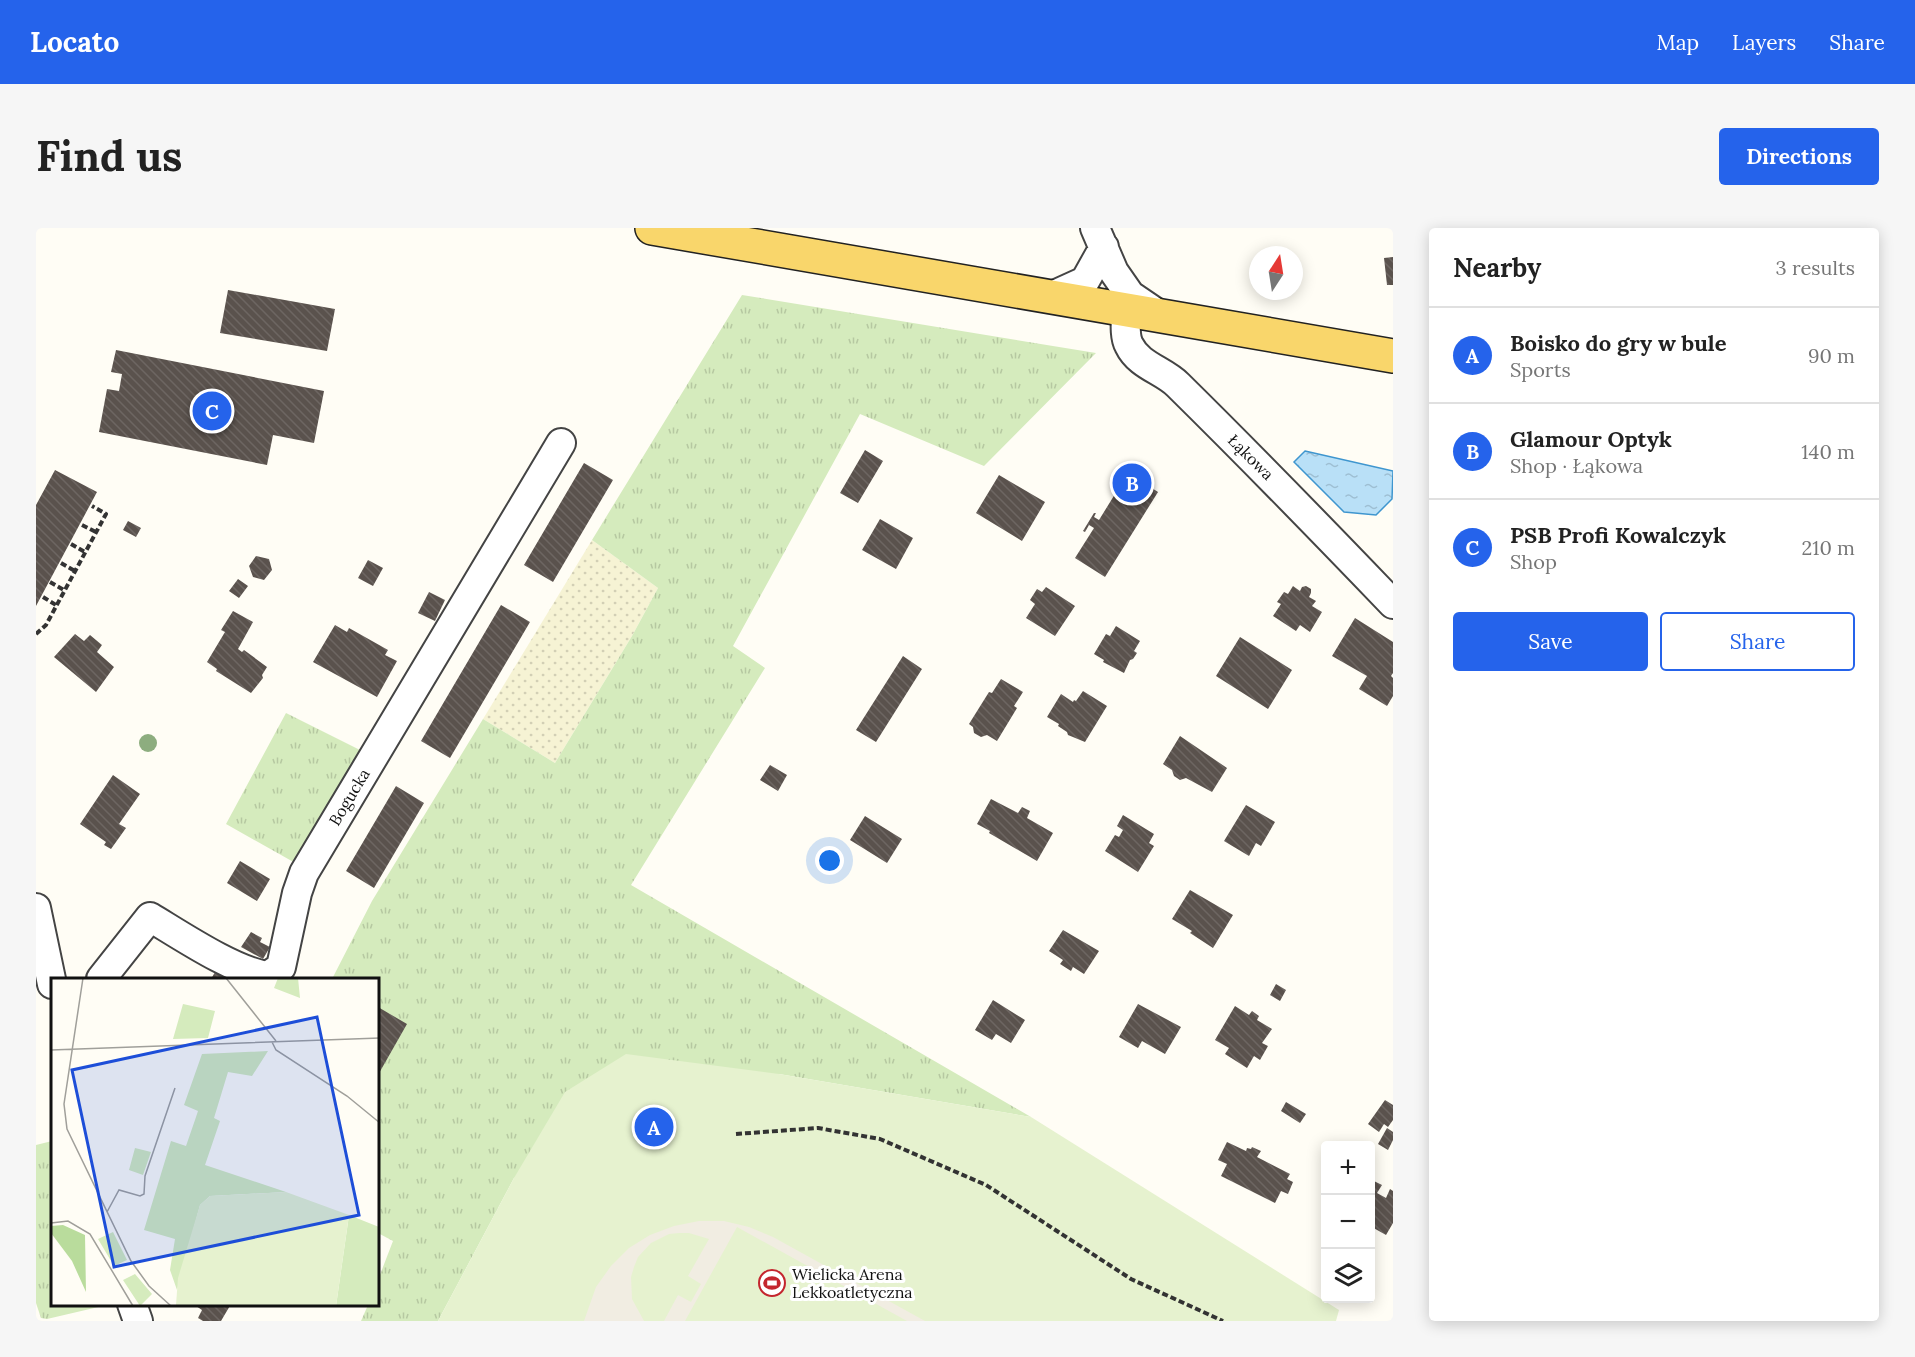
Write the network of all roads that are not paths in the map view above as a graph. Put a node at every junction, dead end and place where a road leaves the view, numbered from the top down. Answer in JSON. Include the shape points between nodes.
{"nodes":[{"id":1,"x":652,"y":228,"type":"edge"},
{"id":2,"x":1099,"y":238,"type":"edge"},
{"id":3,"x":1052,"y":296,"type":"junction"},
{"id":4,"x":1126,"y":309,"type":"junction"},
{"id":5,"x":1158,"y":315,"type":"junction"},
{"id":6,"x":1393,"y":356,"type":"edge"},
{"id":7,"x":561,"y":443,"type":"dead end"},
{"id":8,"x":1393,"y":604,"type":"edge"},
{"id":9,"x":36,"y":908,"type":"edge"},
{"id":10,"x":102,"y":978,"type":"edge"},
{"id":11,"x":51,"y":979,"type":"edge"},
{"id":12,"x":132,"y":1306,"type":"edge"},
{"id":13,"x":138,"y":1321,"type":"edge"}],
"edges":[{"from":1,"to":3,"type":"main road"},
{"from":2,"to":3,"type":"street","via":[[1085,280]]},
{"from":2,"to":5,"type":"street","via":[[1114,272],[1130,295]]},
{"from":3,"to":4,"type":"main road"},
{"from":4,"to":5,"type":"main road"},
{"from":4,"to":8,"type":"street","name":"Łąkowa","via":[[1128,344],[1137,356],[1174,381]]},
{"from":5,"to":6,"type":"main road"},
{"from":7,"to":10,"type":"street","name":"Bogucka","via":[[304,873],[281,967],[268,976],[253,974],[150,917]]},
{"from":9,"to":11,"type":"street"},
{"from":12,"to":13,"type":"street"}]}
